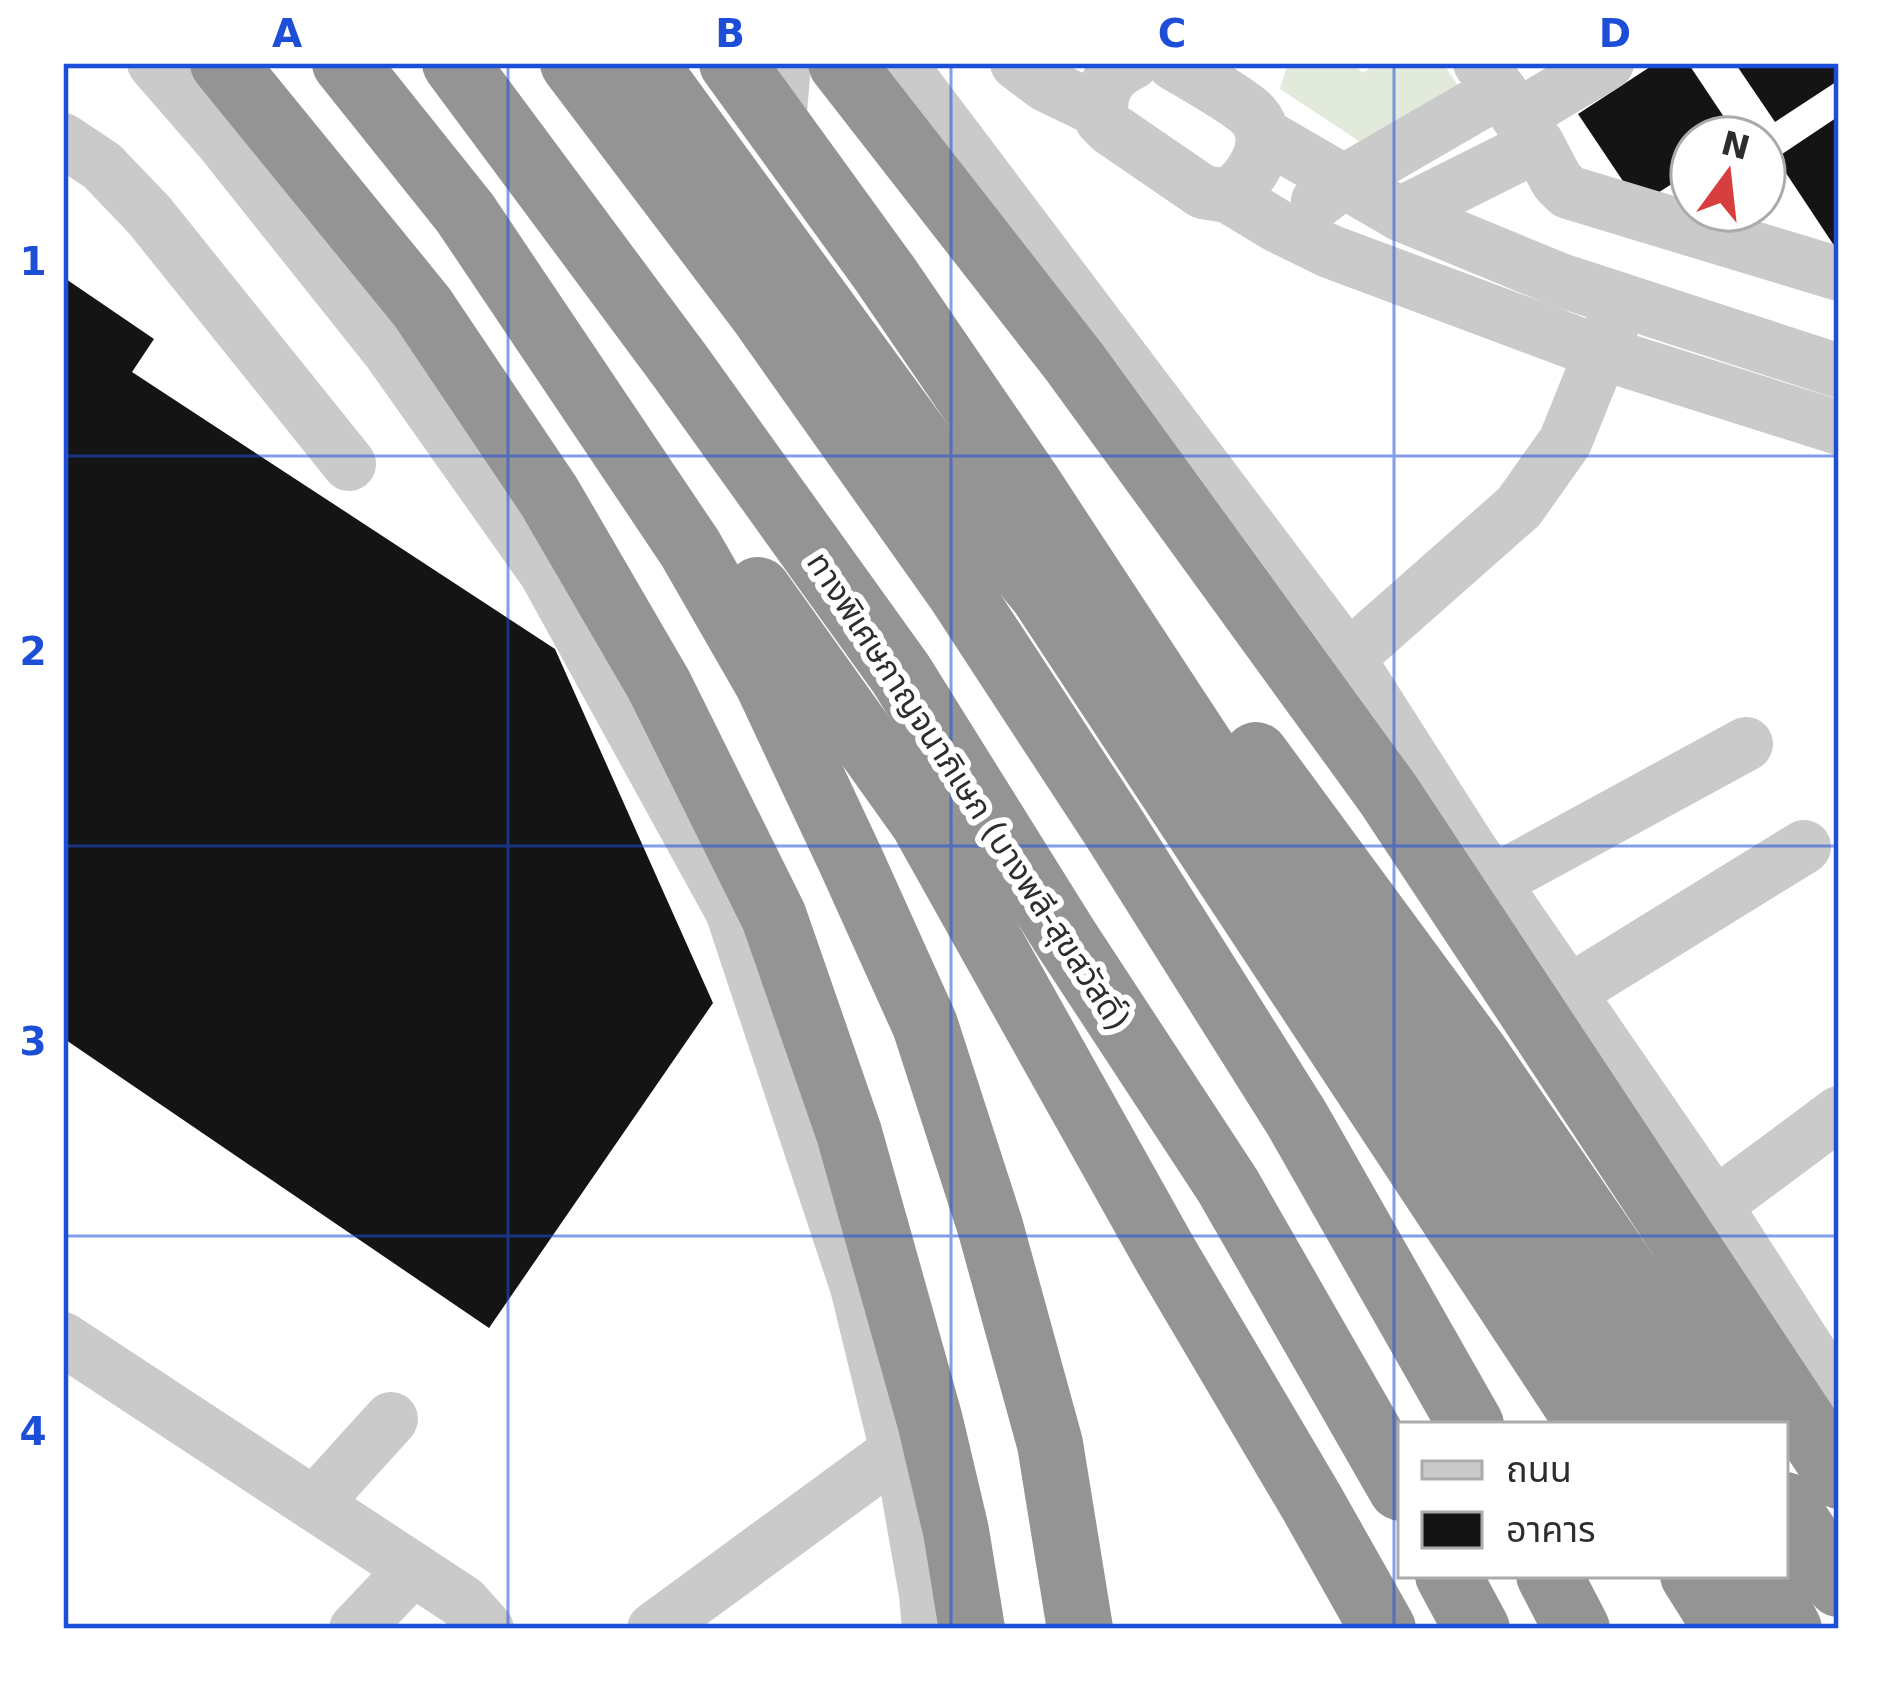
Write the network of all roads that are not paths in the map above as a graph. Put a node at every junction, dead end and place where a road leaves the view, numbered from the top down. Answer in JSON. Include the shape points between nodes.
{"nodes":[{"id":1,"x":154,"y":63,"type":"edge"},
{"id":2,"x":223,"y":63,"type":"edge"},
{"id":3,"x":345,"y":63,"type":"edge"},
{"id":4,"x":455,"y":63,"type":"edge"},
{"id":5,"x":573,"y":63,"type":"edge"},
{"id":6,"x":644,"y":63,"type":"edge"},
{"id":7,"x":732,"y":63,"type":"edge"},
{"id":8,"x":841,"y":63,"type":"edge"},
{"id":9,"x":899,"y":63,"type":"edge"},
{"id":10,"x":1017,"y":63,"type":"edge"},
{"id":11,"x":1173,"y":63,"type":"edge"},
{"id":12,"x":1607,"y":63,"type":"edge"},
{"id":13,"x":1114,"y":77,"type":"edge"},
{"id":14,"x":782,"y":94,"type":"edge"},
{"id":15,"x":1509,"y":103,"type":"edge"},
{"id":16,"x":1264,"y":135,"type":"junction"},
{"id":17,"x":63,"y":140,"type":"edge"},
{"id":18,"x":1342,"y":182,"type":"junction"},
{"id":19,"x":1228,"y":196,"type":"junction"},
{"id":20,"x":465,"y":213,"type":"junction"},
{"id":21,"x":1400,"y":214,"type":"junction"},
{"id":22,"x":1282,"y":228,"type":"junction"},
{"id":23,"x":1839,"y":274,"type":"edge"},
{"id":24,"x":1622,"y":302,"type":"junction"},
{"id":25,"x":1602,"y":353,"type":"junction"},
{"id":26,"x":1839,"y":371,"type":"edge"},
{"id":27,"x":1839,"y":428,"type":"edge"},
{"id":28,"x":349,"y":464,"type":"dead end"},
{"id":29,"x":1030,"y":486,"type":"junction"},
{"id":30,"x":1348,"y":658,"type":"junction"},
{"id":31,"x":1746,"y":744,"type":"dead end"},
{"id":32,"x":1804,"y":847,"type":"dead end"},
{"id":33,"x":1493,"y":882,"type":"junction"},
{"id":34,"x":1569,"y":992,"type":"junction"},
{"id":35,"x":1838,"y":1114,"type":"edge"},
{"id":36,"x":1715,"y":1204,"type":"junction"},
{"id":37,"x":63,"y":1339,"type":"edge"},
{"id":38,"x":1838,"y":1394,"type":"edge"},
{"id":39,"x":1726,"y":1418,"type":"edge"},
{"id":40,"x":391,"y":1419,"type":"dead end"},
{"id":41,"x":1469,"y":1422,"type":"edge"},
{"id":42,"x":1588,"y":1422,"type":"edge"},
{"id":43,"x":1654,"y":1422,"type":"edge"},
{"id":44,"x":898,"y":1450,"type":"junction"},
{"id":45,"x":1839,"y":1476,"type":"edge"},
{"id":46,"x":1398,"y":1483,"type":"edge"},
{"id":47,"x":314,"y":1504,"type":"junction"},
{"id":48,"x":1788,"y":1509,"type":"edge"},
{"id":49,"x":413,"y":1569,"type":"junction"},
{"id":50,"x":1450,"y":1578,"type":"edge"},
{"id":51,"x":1551,"y":1578,"type":"edge"},
{"id":52,"x":1696,"y":1578,"type":"edge"},
{"id":53,"x":1762,"y":1578,"type":"edge"},
{"id":54,"x":1839,"y":1584,"type":"edge"},
{"id":55,"x":475,"y":1616,"type":"edge"},
{"id":56,"x":356,"y":1629,"type":"edge"},
{"id":57,"x":654,"y":1629,"type":"edge"},
{"id":58,"x":929,"y":1629,"type":"edge"},
{"id":59,"x":972,"y":1629,"type":"edge"},
{"id":60,"x":1080,"y":1629,"type":"edge"},
{"id":61,"x":1383,"y":1629,"type":"edge"},
{"id":62,"x":1477,"y":1629,"type":"edge"},
{"id":63,"x":1577,"y":1629,"type":"edge"},
{"id":64,"x":1727,"y":1629,"type":"edge"},
{"id":65,"x":1789,"y":1629,"type":"edge"}],
"edges":[{"from":1,"to":44,"type":"street","via":[[389,351],[546,574],[732,911],[857,1287]]},
{"from":2,"to":59,"type":"highway","via":[[422,307],[549,496],[659,685],[774,917],[850,1133],[924,1399]]},
{"from":3,"to":20,"type":"highway"},
{"from":4,"to":46,"type":"highway","name":"ทางพิเศษกาญจนาภิเษก (บางพลี-สุขสวัสดิ์)","via":[[901,674],[1228,1186]]},
{"from":5,"to":41,"type":"highway","via":[[959,591],[1297,1119]]},
{"from":6,"to":42,"type":"highway","via":[[941,471],[1042,593]]},
{"from":7,"to":14,"type":"highway"},
{"from":8,"to":45,"type":"highway","via":[[1075,362],[1388,794]]},
{"from":9,"to":30,"type":"street"},
{"from":10,"to":13,"type":"street","via":[[1046,85]]},
{"from":11,"to":16,"type":"street","via":[[1253,115]]},
{"from":12,"to":15,"type":"street"},
{"from":13,"to":19,"type":"street","via":[[1102,120],[1203,191]]},
{"from":14,"to":29,"type":"highway"},
{"from":15,"to":18,"type":"street"},
{"from":15,"to":21,"type":"street"},
{"from":15,"to":23,"type":"street","via":[[1568,193]]},
{"from":16,"to":18,"type":"street"},
{"from":16,"to":19,"type":"street","via":[[1259,159]]},
{"from":17,"to":28,"type":"street","via":[[102,166],[149,215]]},
{"from":18,"to":21,"type":"street"},
{"from":18,"to":22,"type":"street"},
{"from":19,"to":22,"type":"street"},
{"from":20,"to":60,"type":"highway","via":[[690,548],[767,682],[926,1024],[1049,1444]]},
{"from":20,"to":61,"type":"highway","via":[[620,401],[922,820]]},
{"from":21,"to":24,"type":"street"},
{"from":22,"to":25,"type":"street"},
{"from":24,"to":25,"type":"street"},
{"from":24,"to":26,"type":"street"},
{"from":25,"to":27,"type":"street"},
{"from":25,"to":30,"type":"street","via":[[1565,442],[1519,507]]},
{"from":29,"to":39,"type":"highway","via":[[1213,696],[1475,1053]]},
{"from":29,"to":43,"type":"highway"},
{"from":30,"to":33,"type":"street"},
{"from":31,"to":33,"type":"street"},
{"from":32,"to":34,"type":"street"},
{"from":33,"to":34,"type":"street"},
{"from":34,"to":36,"type":"street"},
{"from":35,"to":36,"type":"street"},
{"from":36,"to":38,"type":"street"},
{"from":37,"to":47,"type":"street"},
{"from":40,"to":47,"type":"street"},
{"from":44,"to":57,"type":"street"},
{"from":44,"to":58,"type":"street"},
{"from":47,"to":49,"type":"street"},
{"from":48,"to":54,"type":"highway"},
{"from":49,"to":55,"type":"street"},
{"from":49,"to":56,"type":"street"},
{"from":50,"to":62,"type":"highway"},
{"from":51,"to":63,"type":"highway"},
{"from":52,"to":64,"type":"highway"},
{"from":53,"to":65,"type":"highway"}]}
